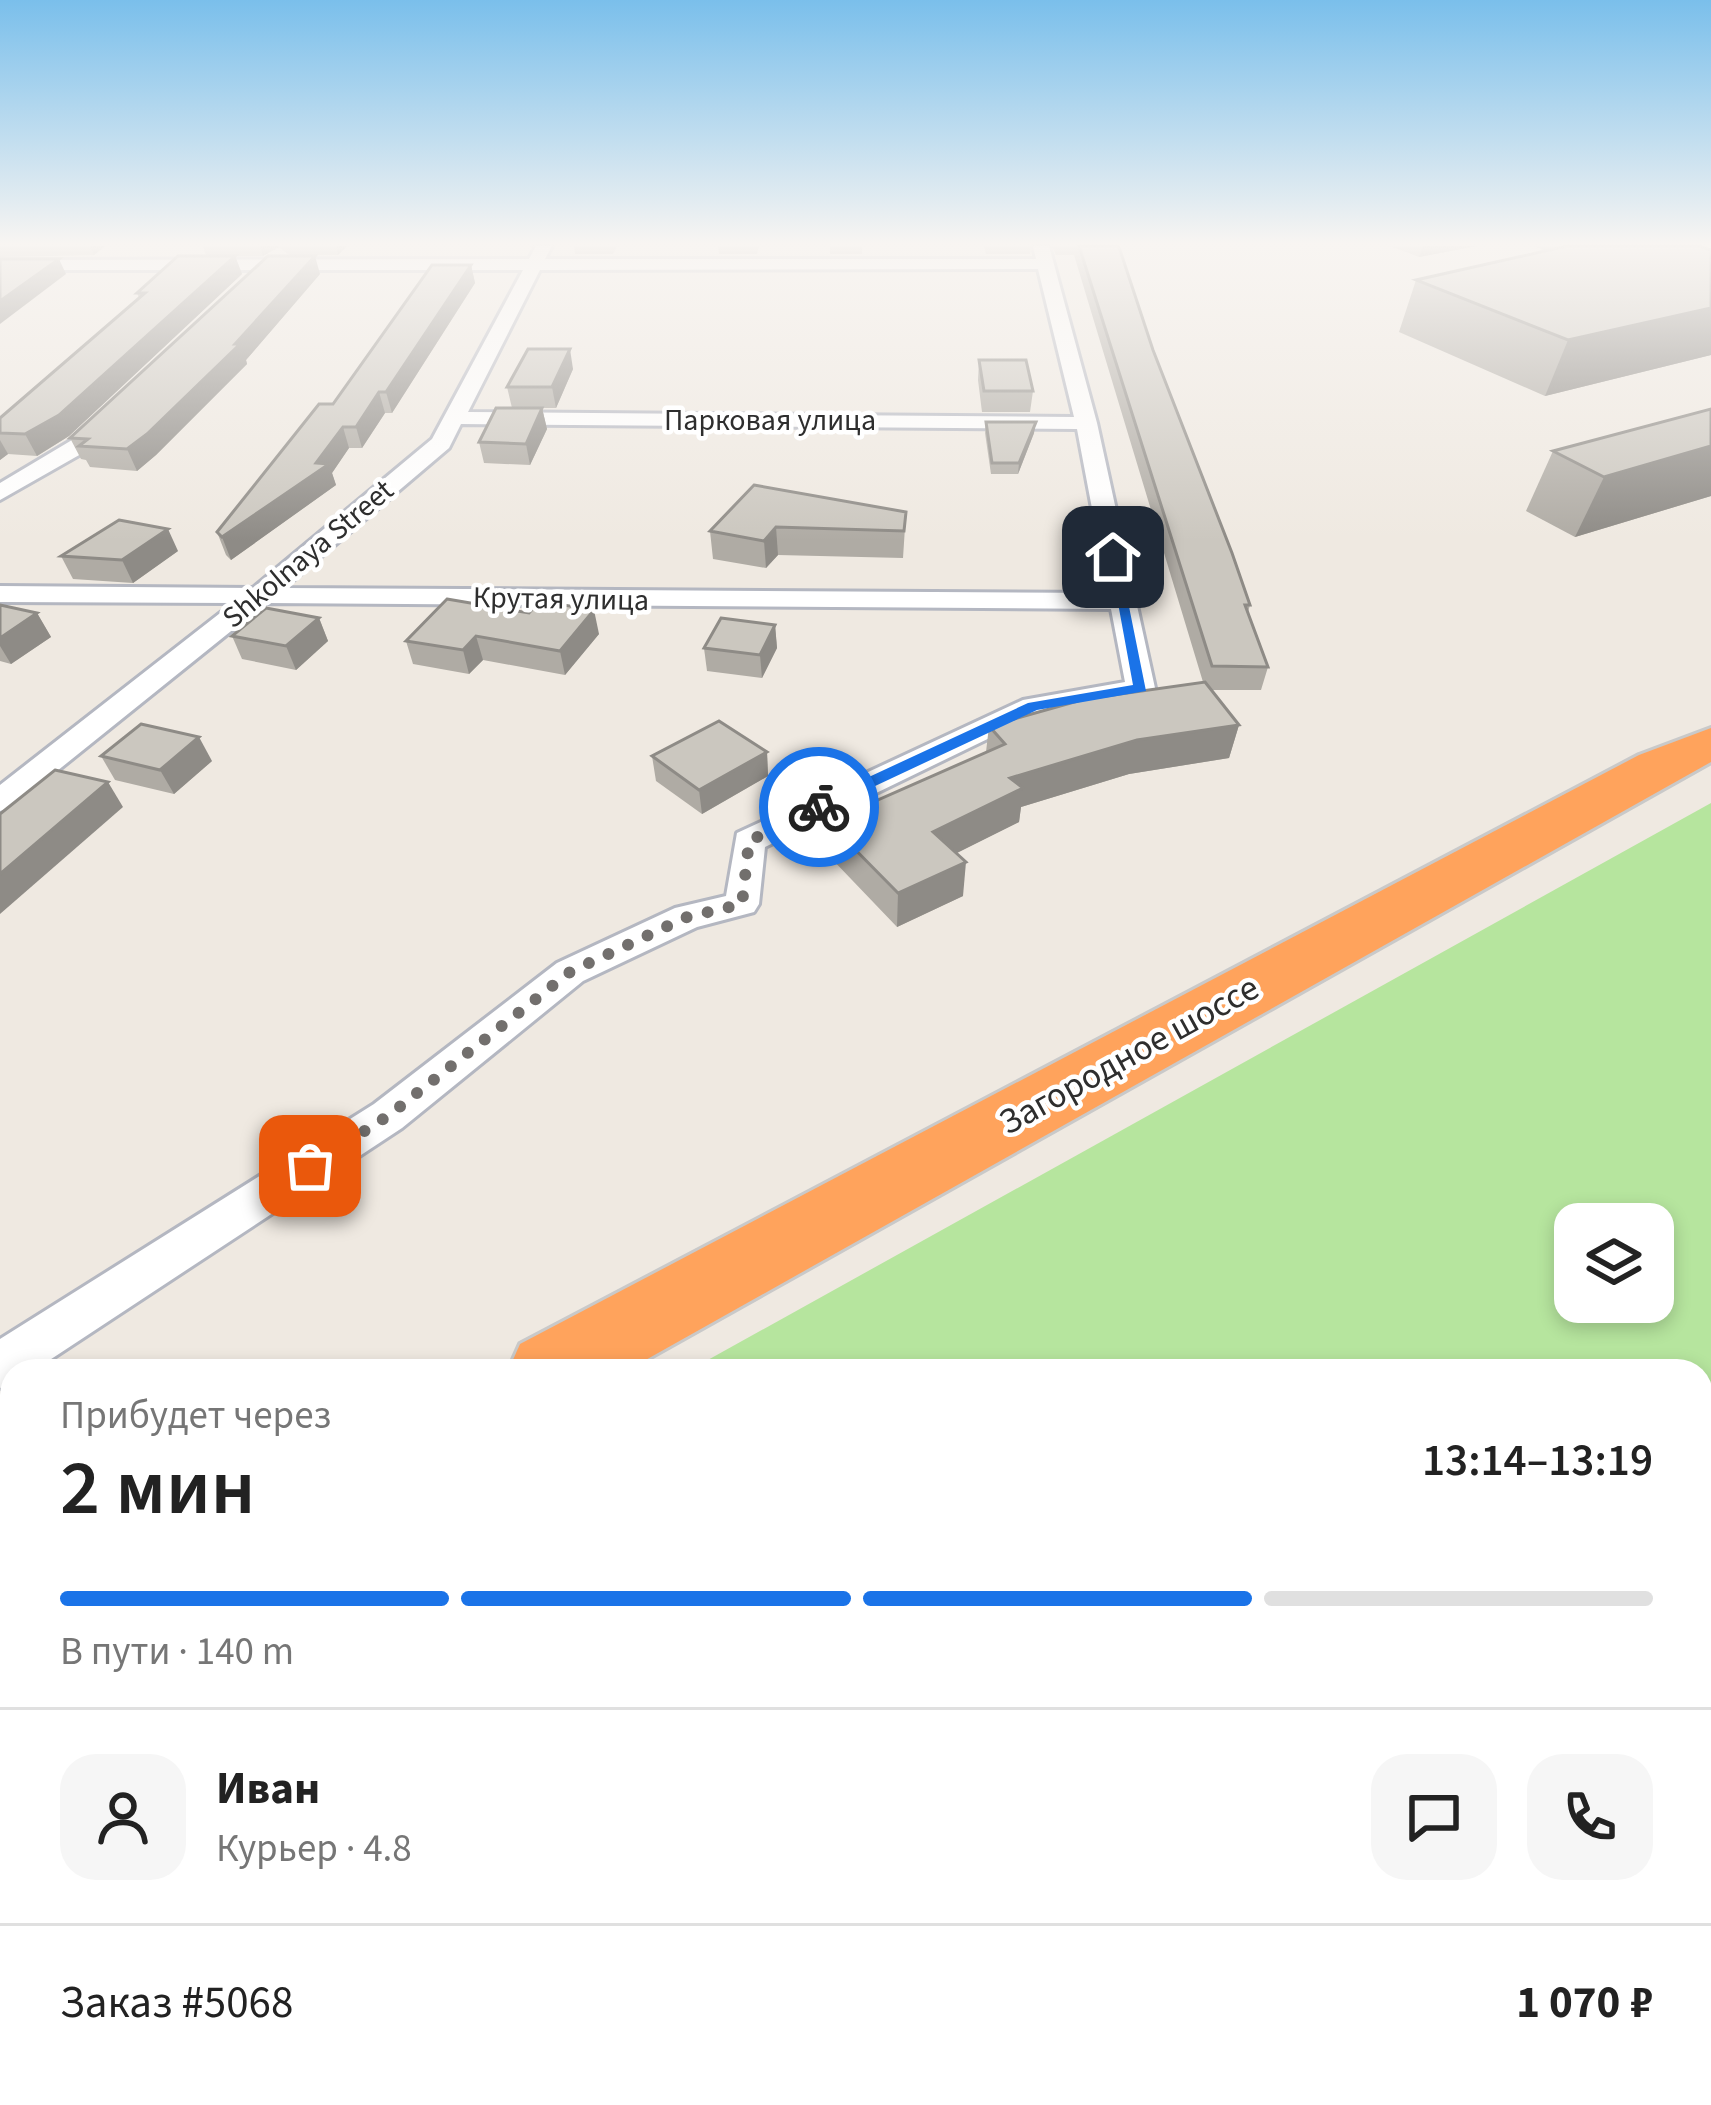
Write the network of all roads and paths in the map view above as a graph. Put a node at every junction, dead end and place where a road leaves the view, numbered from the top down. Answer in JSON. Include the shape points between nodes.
{"nodes":[{"id":1,"x":493,"y":344,"type":"edge"},
{"id":2,"x":1066,"y":344,"type":"edge"},
{"id":3,"x":131,"y":396,"type":"edge"},
{"id":4,"x":454,"y":418,"type":"junction"},
{"id":5,"x":1086,"y":423,"type":"junction"},
{"id":6,"x":0,"y":493,"type":"edge"},
{"id":7,"x":0,"y":594,"type":"edge"},
{"id":8,"x":260,"y":595,"type":"junction"},
{"id":9,"x":1122,"y":601,"type":"junction"},
{"id":10,"x":1711,"y":742,"type":"edge"},
{"id":11,"x":0,"y":800,"type":"edge"},
{"id":12,"x":11,"y":1359,"type":"edge"},
{"id":13,"x":571,"y":1359,"type":"edge"}],
"edges":[{"from":1,"to":4,"type":"street","name":"Shkolnaya Street"},
{"from":2,"to":5,"type":"street"},
{"from":3,"to":6,"type":"street","via":[[80,446]]},
{"from":4,"to":5,"type":"street","name":"Парковая улица"},
{"from":4,"to":8,"type":"street","name":"Shkolnaya Street","via":[[441,443]]},
{"from":5,"to":9,"type":"street"},
{"from":7,"to":8,"type":"street","name":"Крутая улица"},
{"from":8,"to":9,"type":"street","name":"Крутая улица"},
{"from":8,"to":11,"type":"street","name":"Shkolnaya Street"},
{"from":9,"to":12,"type":"street","via":[[1141,688],[1033,706],[749,841],[742,904],[687,917],[570,972],[388,1116]]},
{"from":10,"to":13,"type":"highway","name":"Загородное шоссе"}]}
